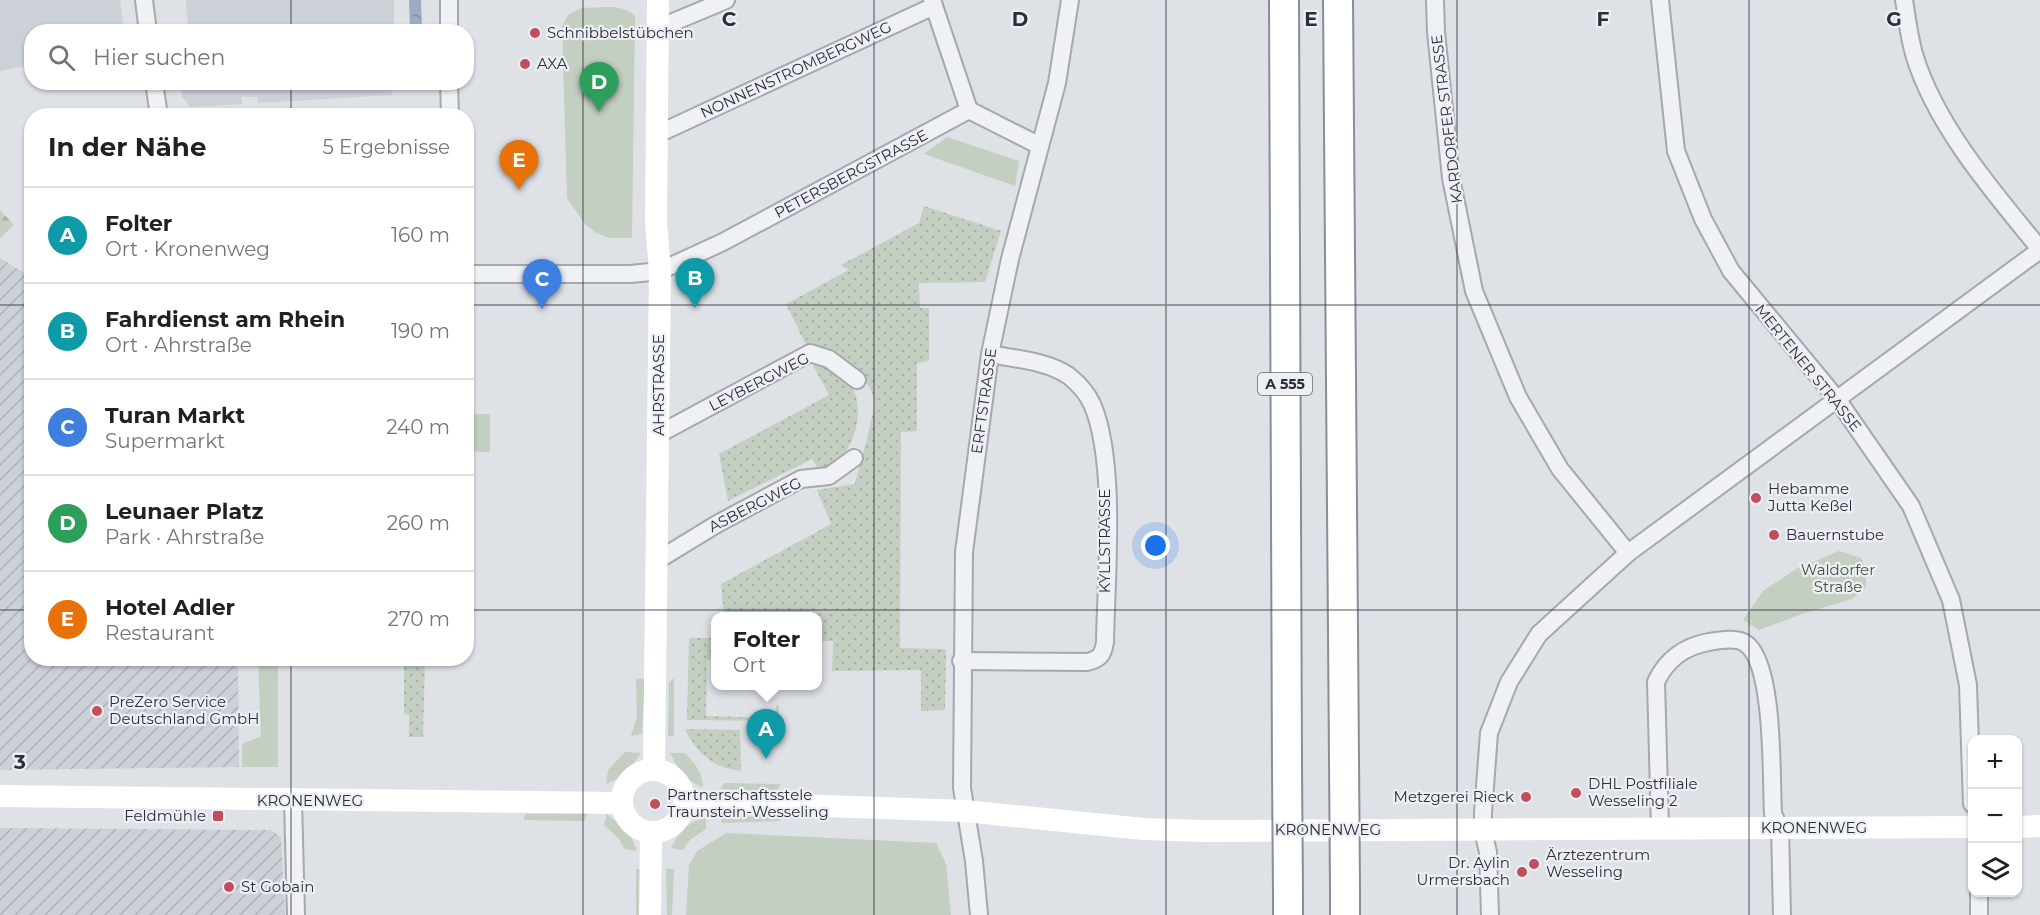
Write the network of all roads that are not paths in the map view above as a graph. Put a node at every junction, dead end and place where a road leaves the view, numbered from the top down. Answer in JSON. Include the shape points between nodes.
{"nodes":[{"id":1,"x":144,"y":0,"type":"edge"},
{"id":2,"x":449,"y":0,"type":"edge"},
{"id":3,"x":658,"y":0,"type":"edge"},
{"id":4,"x":726,"y":0,"type":"edge"},
{"id":5,"x":1070,"y":0,"type":"edge"},
{"id":6,"x":1284,"y":0,"type":"edge"},
{"id":7,"x":1338,"y":0,"type":"edge"},
{"id":8,"x":1435,"y":0,"type":"edge"},
{"id":9,"x":1660,"y":0,"type":"edge"},
{"id":10,"x":1904,"y":0,"type":"edge"},
{"id":11,"x":933,"y":3,"type":"edge"},
{"id":12,"x":147,"y":24,"type":"edge"},
{"id":13,"x":449,"y":24,"type":"edge"},
{"id":14,"x":659,"y":28,"type":"junction"},
{"id":15,"x":155,"y":90,"type":"edge"},
{"id":16,"x":449,"y":90,"type":"edge"},
{"id":17,"x":158,"y":108,"type":"edge"},
{"id":18,"x":450,"y":108,"type":"edge"},
{"id":19,"x":969,"y":110,"type":"junction"},
{"id":20,"x":658,"y":134,"type":"junction"},
{"id":21,"x":1040,"y":146,"type":"junction"},
{"id":22,"x":2040,"y":250,"type":"edge"},
{"id":23,"x":660,"y":271,"type":"junction"},
{"id":24,"x":474,"y":274,"type":"edge"},
{"id":25,"x":990,"y":354,"type":"junction"},
{"id":26,"x":857,"y":380,"type":"dead end"},
{"id":27,"x":1837,"y":399,"type":"junction"},
{"id":28,"x":659,"y":434,"type":"junction"},
{"id":29,"x":854,"y":458,"type":"dead end"},
{"id":30,"x":1628,"y":553,"type":"junction"},
{"id":31,"x":658,"y":560,"type":"junction"},
{"id":32,"x":961,"y":661,"type":"junction"},
{"id":33,"x":654,"y":769,"type":"junction"},
{"id":34,"x":1971,"y":789,"type":"edge"},
{"id":35,"x":0,"y":796,"type":"edge"},
{"id":36,"x":292,"y":801,"type":"junction"},
{"id":37,"x":685,"y":801,"type":"junction"},
{"id":38,"x":621,"y":803,"type":"junction"},
{"id":39,"x":965,"y":811,"type":"junction"},
{"id":40,"x":2040,"y":826,"type":"edge"},
{"id":41,"x":1968,"y":827,"type":"edge"},
{"id":42,"x":2022,"y":827,"type":"edge"},
{"id":43,"x":1660,"y":828,"type":"junction"},
{"id":44,"x":1780,"y":828,"type":"junction"},
{"id":45,"x":1483,"y":831,"type":"junction"},
{"id":46,"x":651,"y":833,"type":"junction"},
{"id":47,"x":1979,"y":897,"type":"edge"},
{"id":48,"x":1288,"y":905,"type":"edge"},
{"id":49,"x":296,"y":915,"type":"edge"},
{"id":50,"x":650,"y":915,"type":"edge"},
{"id":51,"x":979,"y":915,"type":"edge"},
{"id":52,"x":1345,"y":915,"type":"edge"},
{"id":53,"x":1490,"y":915,"type":"edge"},
{"id":54,"x":1782,"y":915,"type":"edge"},
{"id":55,"x":1979,"y":915,"type":"edge"}],
"edges":[{"from":1,"to":12,"type":"street"},
{"from":2,"to":13,"type":"street"},
{"from":3,"to":14,"type":"street","name":"AHRSTRASSE"},
{"from":4,"to":14,"type":"street"},
{"from":5,"to":21,"type":"street","name":"ERFTSTRASSE","via":[[1057,83]]},
{"from":6,"to":48,"type":"highway","number":"A 555","bridge":true},
{"from":7,"to":52,"type":"highway","bridge":true},
{"from":8,"to":30,"type":"street","name":"KARDORFER STRASSE","via":[[1451,178],[1474,291],[1518,397],[1560,469]]},
{"from":9,"to":27,"type":"street","name":"MERTENER STRASSE","via":[[1676,151],[1703,219],[1731,271]]},
{"from":10,"to":22,"type":"street","via":[[1914,54],[1930,94],[1972,165]]},
{"from":11,"to":19,"type":"street"},
{"from":11,"to":20,"type":"street","name":"NONNENSTROMBERGWEG"},
{"from":14,"to":20,"type":"street","name":"AHRSTRASSE"},
{"from":15,"to":17,"type":"street"},
{"from":16,"to":18,"type":"street"},
{"from":19,"to":21,"type":"street"},
{"from":19,"to":23,"type":"street","name":"PETERSBERGSTRASSE","via":[[723,242]]},
{"from":20,"to":23,"type":"street","name":"AHRSTRASSE"},
{"from":21,"to":25,"type":"street","name":"ERFTSTRASSE"},
{"from":22,"to":27,"type":"street"},
{"from":23,"to":24,"type":"street"},
{"from":23,"to":28,"type":"street","name":"AHRSTRASSE"},
{"from":25,"to":32,"type":"street","name":"ERFTSTRASSE","via":[[964,552]]},
{"from":25,"to":32,"type":"street","name":"KYLLSTRASSE","via":[[1056,369],[1083,388],[1092,402],[1104,447],[1105,642],[1098,659],[1087,662]]},
{"from":26,"to":28,"type":"street","name":"LEYBERGWEG","via":[[829,359],[810,353]]},
{"from":27,"to":30,"type":"street"},
{"from":27,"to":34,"type":"street","name":"MERTENER STRASSE","via":[[1911,506],[1951,600],[1968,685]]},
{"from":28,"to":31,"type":"street","name":"AHRSTRASSE"},
{"from":29,"to":31,"type":"street","name":"ASBERGWEG","via":[[829,476],[801,479]]},
{"from":30,"to":45,"type":"street","via":[[1539,634],[1509,682],[1489,733]]},
{"from":31,"to":33,"type":"street","name":"AHRSTRASSE"},
{"from":32,"to":39,"type":"street","name":"ERFTSTRASSE"},
{"from":33,"to":37,"type":"street","via":[[674,777]]},
{"from":33,"to":38,"type":"street","via":[[632,777]]},
{"from":35,"to":36,"type":"street","name":"KRONENWEG"},
{"from":36,"to":38,"type":"street","name":"KRONENWEG"},
{"from":36,"to":49,"type":"street"},
{"from":37,"to":39,"type":"street","name":"KRONENWEG"},
{"from":37,"to":46,"type":"street","via":[[675,824]]},
{"from":38,"to":46,"type":"street","via":[[631,824]]},
{"from":39,"to":45,"type":"street","name":"KRONENWEG","via":[[1160,830]]},
{"from":39,"to":51,"type":"street","name":"ERFTSTRASSE"},
{"from":40,"to":42,"type":"street"},
{"from":41,"to":44,"type":"street","name":"KRONENWEG"},
{"from":43,"to":44,"type":"street","name":"KRONENWEG"},
{"from":43,"to":44,"type":"street","via":[[1656,682],[1664,666],[1682,652],[1726,639],[1745,643],[1757,658],[1767,690],[1773,814]]},
{"from":43,"to":45,"type":"street","name":"KRONENWEG"},
{"from":44,"to":54,"type":"street"},
{"from":45,"to":53,"type":"street","via":[[1488,852]]},
{"from":46,"to":50,"type":"street"},
{"from":47,"to":55,"type":"street"}]}
